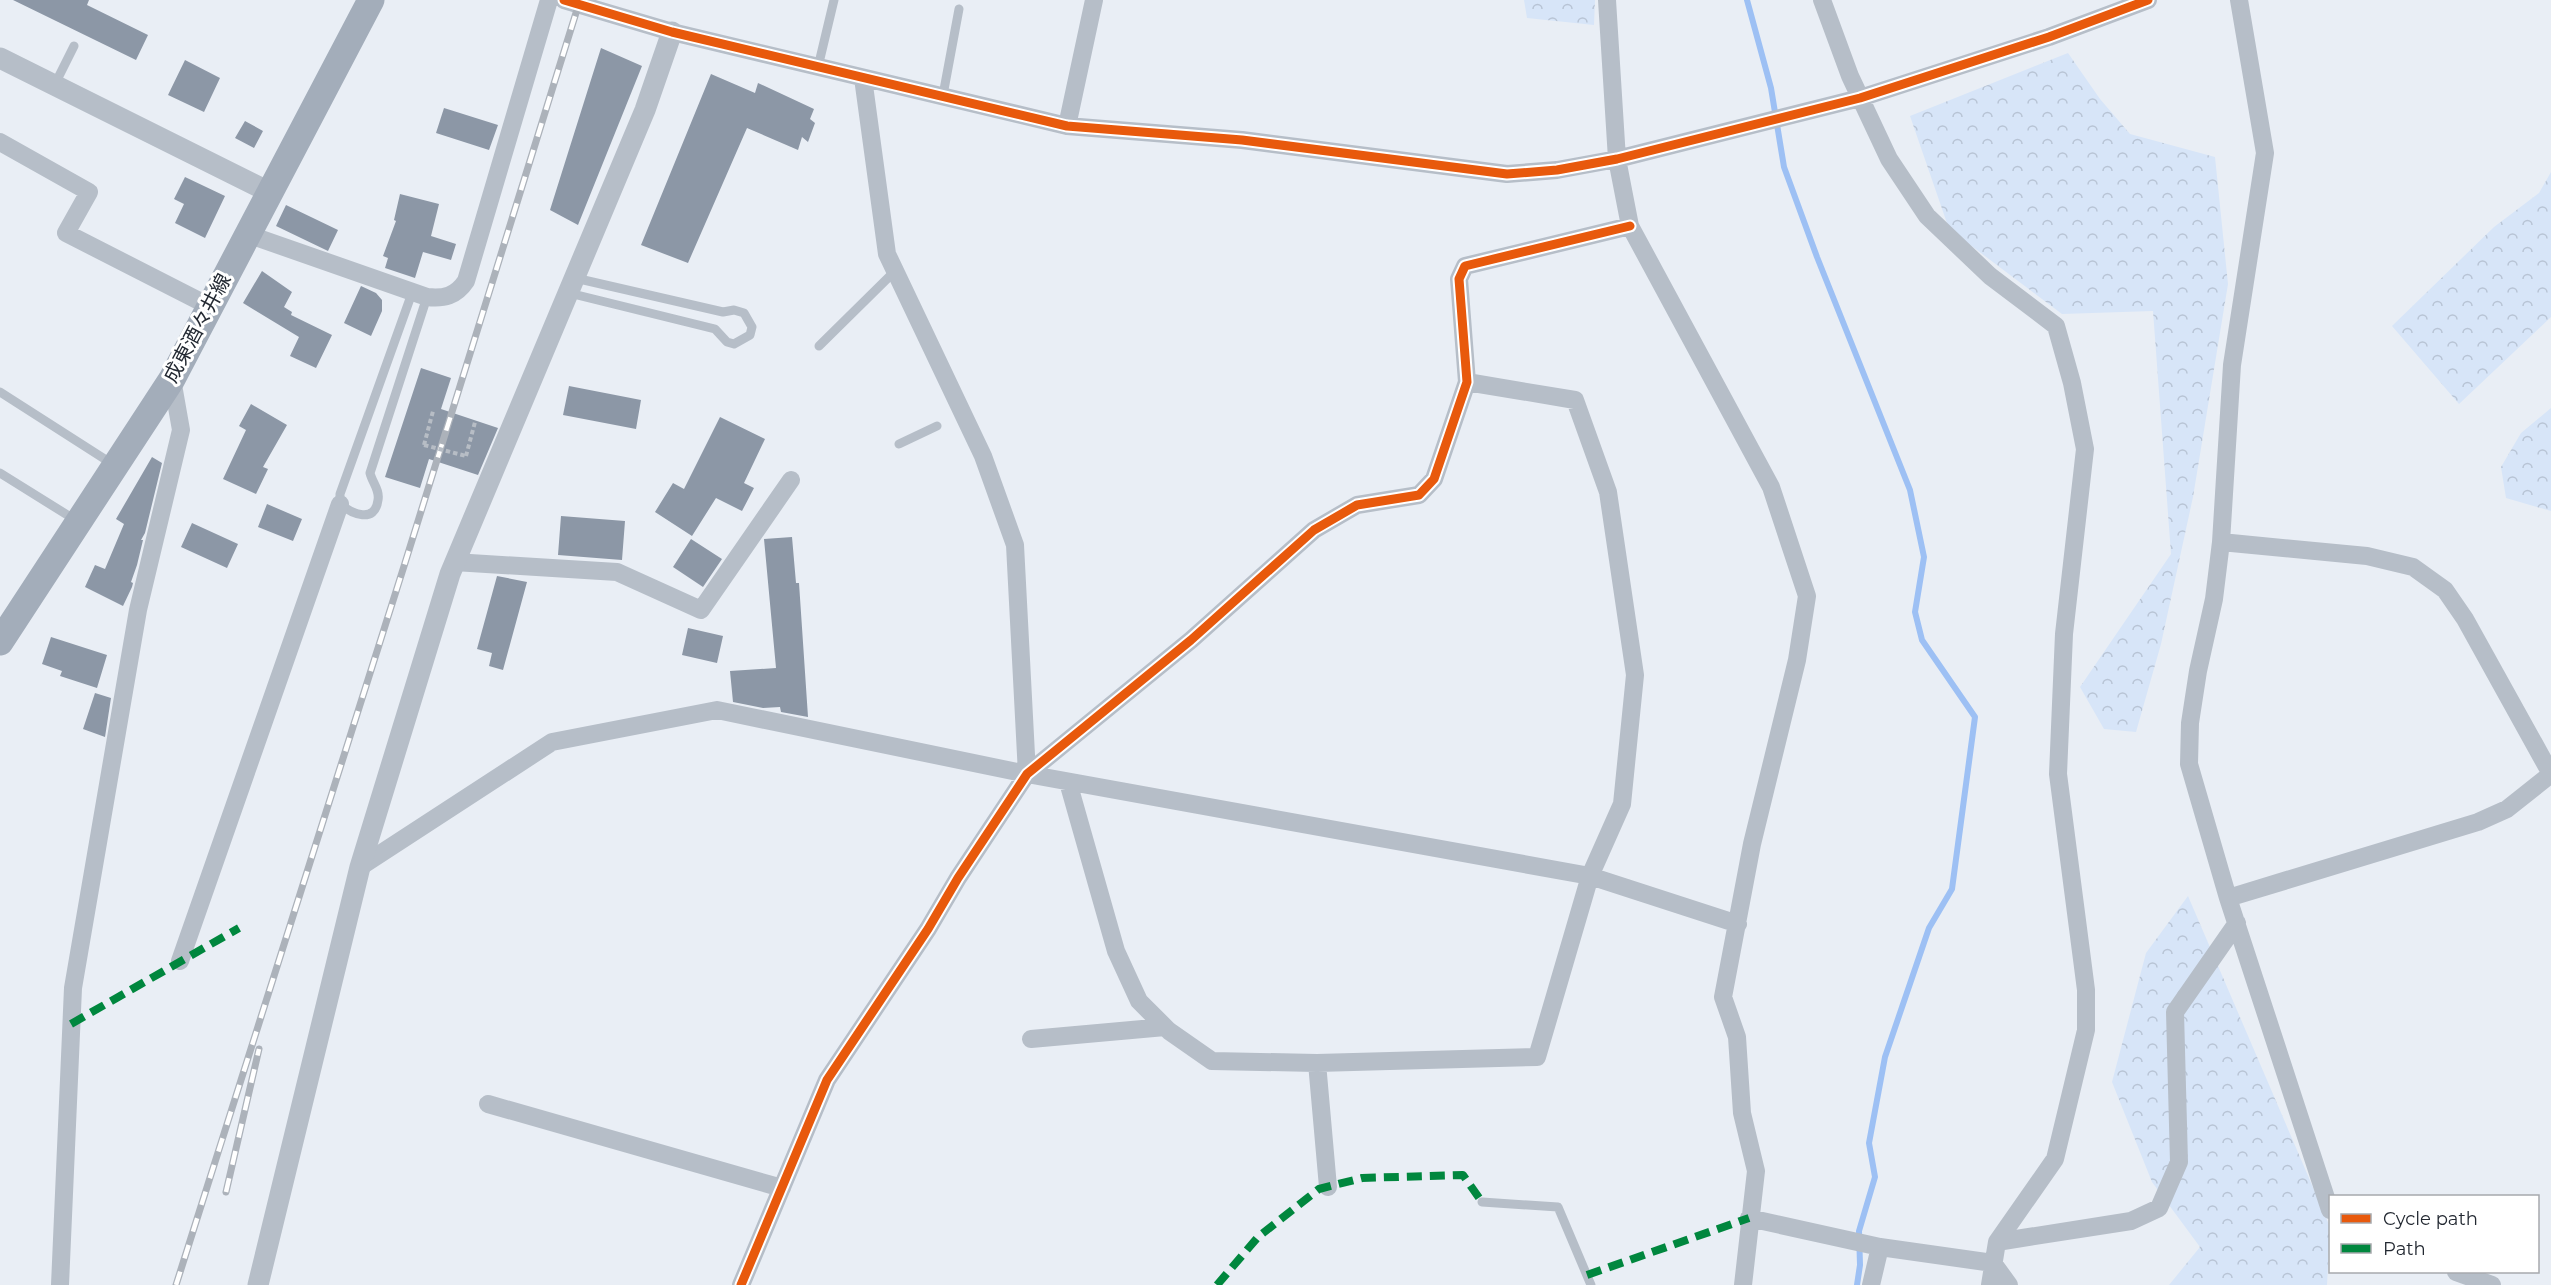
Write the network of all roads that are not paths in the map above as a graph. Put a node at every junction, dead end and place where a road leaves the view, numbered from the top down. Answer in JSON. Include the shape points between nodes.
{"nodes":[{"id":1,"x":371,"y":0,"type":"edge"},
{"id":2,"x":549,"y":0,"type":"edge"},
{"id":3,"x":564,"y":0,"type":"edge"},
{"id":4,"x":834,"y":0,"type":"edge"},
{"id":5,"x":1094,"y":0,"type":"edge"},
{"id":6,"x":1607,"y":0,"type":"edge"},
{"id":7,"x":1822,"y":0,"type":"edge"},
{"id":8,"x":2148,"y":0,"type":"edge"},
{"id":9,"x":2239,"y":0,"type":"edge"},
{"id":10,"x":959,"y":9,"type":"dead end"},
{"id":11,"x":672,"y":32,"type":"junction"},
{"id":12,"x":74,"y":46,"type":"dead end"},
{"id":13,"x":0,"y":58,"type":"edge"},
{"id":14,"x":818,"y":67,"type":"junction"},
{"id":15,"x":863,"y":78,"type":"junction"},
{"id":16,"x":54,"y":85,"type":"junction"},
{"id":17,"x":943,"y":95,"type":"junction"},
{"id":18,"x":1860,"y":98,"type":"junction"},
{"id":19,"x":1067,"y":126,"type":"junction"},
{"id":20,"x":0,"y":141,"type":"edge"},
{"id":21,"x":1617,"y":159,"type":"junction"},
{"id":22,"x":270,"y":192,"type":"junction"},
{"id":23,"x":1630,"y":226,"type":"junction"},
{"id":24,"x":247,"y":234,"type":"junction"},
{"id":25,"x":895,"y":271,"type":"junction"},
{"id":26,"x":572,"y":285,"type":"junction"},
{"id":27,"x":419,"y":295,"type":"junction"},
{"id":28,"x":209,"y":306,"type":"junction"},
{"id":29,"x":819,"y":346,"type":"dead end"},
{"id":30,"x":172,"y":379,"type":"junction"},
{"id":31,"x":1467,"y":382,"type":"junction"},
{"id":32,"x":0,"y":392,"type":"edge"},
{"id":33,"x":937,"y":426,"type":"dead end"},
{"id":34,"x":898,"y":444,"type":"dead end"},
{"id":35,"x":116,"y":466,"type":"junction"},
{"id":36,"x":0,"y":473,"type":"edge"},
{"id":37,"x":791,"y":480,"type":"dead end"},
{"id":38,"x":340,"y":504,"type":"junction"},
{"id":39,"x":79,"y":522,"type":"junction"},
{"id":40,"x":2221,"y":542,"type":"junction"},
{"id":41,"x":454,"y":562,"type":"junction"},
{"id":42,"x":0,"y":642,"type":"edge"},
{"id":43,"x":1027,"y":774,"type":"junction"},
{"id":44,"x":1068,"y":782,"type":"junction"},
{"id":45,"x":360,"y":867,"type":"junction"},
{"id":46,"x":1590,"y":876,"type":"junction"},
{"id":47,"x":2228,"y":898,"type":"junction"},
{"id":48,"x":2236,"y":923,"type":"junction"},
{"id":49,"x":1738,"y":924,"type":"junction"},
{"id":50,"x":180,"y":961,"type":"dead end"},
{"id":51,"x":1165,"y":1027,"type":"junction"},
{"id":52,"x":1031,"y":1039,"type":"dead end"},
{"id":53,"x":1317,"y":1063,"type":"junction"},
{"id":54,"x":488,"y":1104,"type":"dead end"},
{"id":55,"x":1328,"y":1186,"type":"dead end"},
{"id":56,"x":782,"y":1188,"type":"junction"},
{"id":57,"x":1482,"y":1202,"type":"dead end"},
{"id":58,"x":2329,"y":1204,"type":"edge"},
{"id":59,"x":1749,"y":1218,"type":"junction"},
{"id":60,"x":1997,"y":1242,"type":"junction"},
{"id":61,"x":1880,"y":1247,"type":"junction"},
{"id":62,"x":1993,"y":1263,"type":"junction"},
{"id":63,"x":2459,"y":1273,"type":"edge"},
{"id":64,"x":60,"y":1285,"type":"edge"},
{"id":65,"x":258,"y":1285,"type":"edge"},
{"id":66,"x":741,"y":1285,"type":"edge"},
{"id":67,"x":1591,"y":1285,"type":"edge"},
{"id":68,"x":1743,"y":1285,"type":"edge"},
{"id":69,"x":1872,"y":1285,"type":"edge"},
{"id":70,"x":1990,"y":1285,"type":"edge"},
{"id":71,"x":2009,"y":1285,"type":"edge"},
{"id":72,"x":2492,"y":1285,"type":"edge"}],
"edges":[{"from":1,"to":22,"type":"main road","name":"成東酒々井線"},
{"from":2,"to":27,"type":"street","via":[[466,281],[452,295]]},
{"from":3,"to":11,"type":"street"},
{"from":4,"to":14,"type":"lane"},
{"from":5,"to":19,"type":"street"},
{"from":6,"to":21,"type":"street"},
{"from":7,"to":18,"type":"street"},
{"from":8,"to":18,"type":"street","via":[[2049,37]]},
{"from":9,"to":40,"type":"street","via":[[2265,153],[2232,365]]},
{"from":10,"to":17,"type":"lane"},
{"from":11,"to":14,"type":"street"},
{"from":11,"to":26,"type":"street","via":[[645,110]]},
{"from":12,"to":16,"type":"lane"},
{"from":13,"to":16,"type":"street"},
{"from":14,"to":15,"type":"street"},
{"from":15,"to":17,"type":"street"},
{"from":15,"to":25,"type":"street","via":[[887,254]]},
{"from":16,"to":22,"type":"street"},
{"from":17,"to":19,"type":"street"},
{"from":18,"to":21,"type":"street"},
{"from":18,"to":60,"type":"street","via":[[1889,159],[1927,216],[1990,276],[2056,326],[2085,449],[2064,634],[2058,774],[2086,990],[2086,1030],[2055,1159]]},
{"from":19,"to":21,"type":"street","via":[[1242,140],[1507,174]]},
{"from":20,"to":28,"type":"street","via":[[89,192],[66,233]]},
{"from":21,"to":23,"type":"street"},
{"from":22,"to":24,"type":"main road","name":"成東酒々井線"},
{"from":23,"to":31,"type":"street","via":[[1465,266],[1459,279]]},
{"from":23,"to":49,"type":"street","via":[[1771,487],[1807,596],[1797,660],[1752,844]]},
{"from":24,"to":27,"type":"street"},
{"from":24,"to":28,"type":"main road","name":"成東酒々井線"},
{"from":25,"to":29,"type":"lane"},
{"from":25,"to":43,"type":"street","via":[[983,456],[1015,545]]},
{"from":26,"to":26,"type":"lane","via":[[723,312],[734,310],[744,313],[752,327],[750,335],[734,344],[726,342],[715,328]]},
{"from":26,"to":41,"type":"street"},
{"from":27,"to":38,"type":"lane","via":[[340,494]]},
{"from":27,"to":38,"type":"lane","via":[[370,473],[378,489],[375,509],[364,516],[354,515]]},
{"from":28,"to":30,"type":"main road","name":"成東酒々井線"},
{"from":30,"to":35,"type":"main road","name":"成東酒々井線"},
{"from":30,"to":64,"type":"street","via":[[181,430],[138,610],[73,988]]},
{"from":31,"to":43,"type":"street","via":[[1434,479],[1419,495],[1357,505],[1314,530],[1191,640]]},
{"from":31,"to":46,"type":"street","via":[[1575,400],[1608,492],[1635,675],[1622,804]]},
{"from":32,"to":35,"type":"lane"},
{"from":33,"to":34,"type":"lane"},
{"from":35,"to":39,"type":"main road","name":"成東酒々井線"},
{"from":36,"to":39,"type":"lane"},
{"from":37,"to":41,"type":"street","via":[[701,610],[618,572]]},
{"from":38,"to":50,"type":"street"},
{"from":39,"to":42,"type":"main road","name":"成東酒々井線"},
{"from":40,"to":47,"type":"street","via":[[2190,723],[2189,764]]},
{"from":40,"to":47,"type":"street","via":[[2367,556],[2413,567],[2445,590],[2465,619],[2551,774],[2506,809],[2478,822]]},
{"from":41,"to":45,"type":"street"},
{"from":43,"to":44,"type":"street"},
{"from":43,"to":45,"type":"street","via":[[717,710],[552,742]]},
{"from":43,"to":56,"type":"street","via":[[827,1080]]},
{"from":44,"to":46,"type":"street"},
{"from":44,"to":51,"type":"street","via":[[1116,951],[1139,1001]]},
{"from":45,"to":65,"type":"street"},
{"from":46,"to":49,"type":"street"},
{"from":46,"to":53,"type":"street","via":[[1537,1057]]},
{"from":47,"to":48,"type":"street"},
{"from":48,"to":58,"type":"street"},
{"from":48,"to":60,"type":"street","via":[[2175,1012],[2179,1162],[2159,1208],[2131,1221]]},
{"from":49,"to":59,"type":"street","via":[[1724,997],[1737,1037],[1742,1113],[1756,1172]]},
{"from":51,"to":52,"type":"street"},
{"from":51,"to":53,"type":"street","via":[[1212,1061]]},
{"from":53,"to":55,"type":"street"},
{"from":54,"to":56,"type":"street"},
{"from":56,"to":66,"type":"street"},
{"from":57,"to":67,"type":"lane","via":[[1558,1207]]},
{"from":59,"to":61,"type":"street"},
{"from":59,"to":68,"type":"street"},
{"from":60,"to":62,"type":"street"},
{"from":61,"to":62,"type":"street"},
{"from":61,"to":69,"type":"street"},
{"from":62,"to":70,"type":"street"},
{"from":62,"to":71,"type":"street"},
{"from":63,"to":72,"type":"street"}]}
